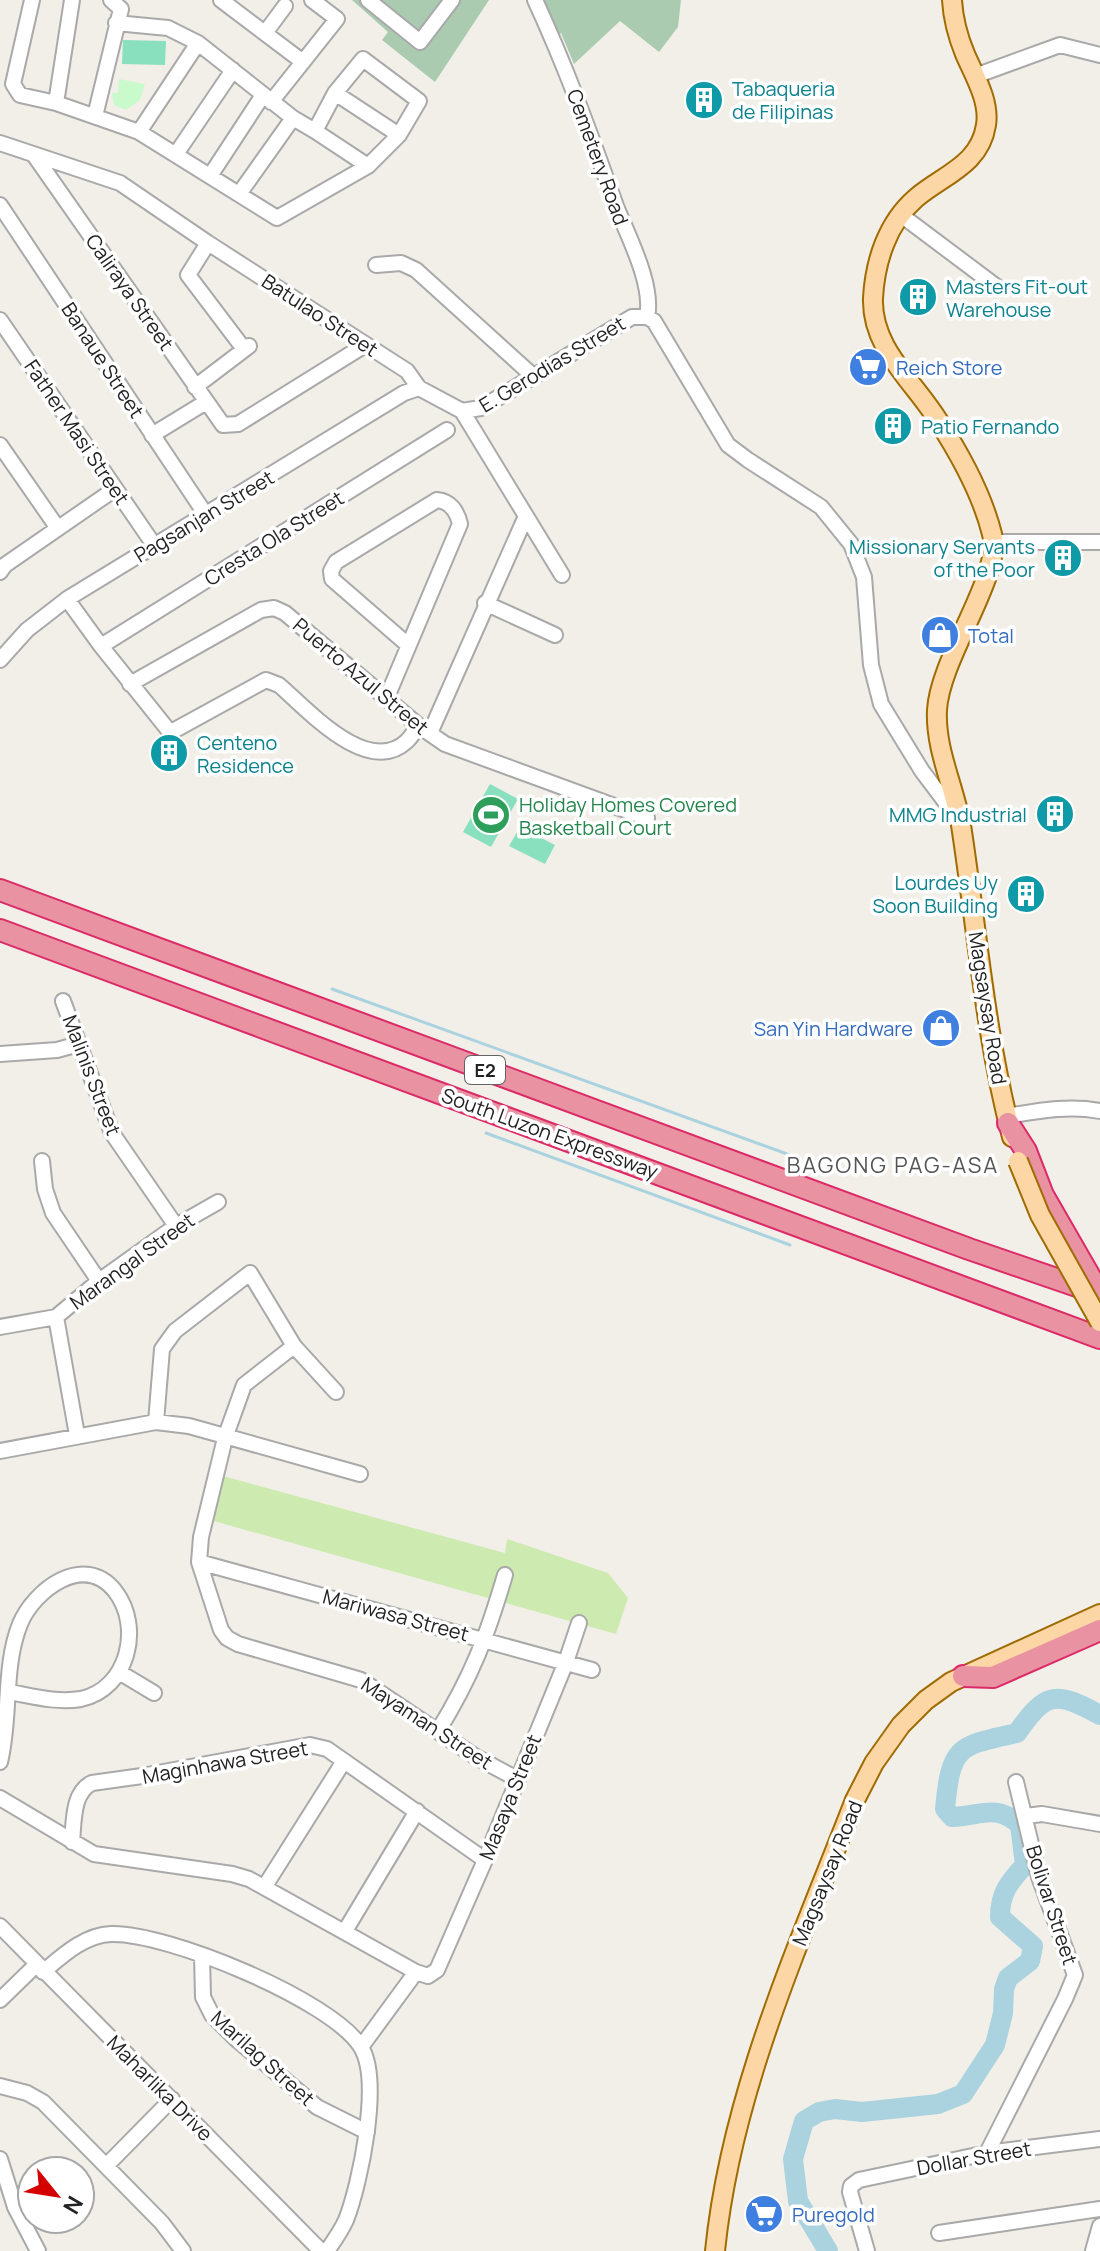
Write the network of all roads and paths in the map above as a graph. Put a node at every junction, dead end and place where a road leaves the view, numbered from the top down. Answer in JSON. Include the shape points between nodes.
{"nodes":[{"id":1,"x":32,"y":0,"type":"edge"},
{"id":2,"x":72,"y":0,"type":"edge"},
{"id":3,"x":221,"y":0,"type":"edge"},
{"id":4,"x":312,"y":0,"type":"edge"},
{"id":5,"x":368,"y":0,"type":"edge"},
{"id":6,"x":452,"y":0,"type":"edge"},
{"id":7,"x":535,"y":0,"type":"edge"},
{"id":8,"x":952,"y":0,"type":"edge"},
{"id":9,"x":285,"y":6,"type":"dead end"},
{"id":10,"x":120,"y":8,"type":"edge"},
{"id":11,"x":265,"y":33,"type":"junction"},
{"id":12,"x":198,"y":43,"type":"junction"},
{"id":13,"x":1100,"y":55,"type":"edge"},
{"id":14,"x":303,"y":62,"type":"junction"},
{"id":15,"x":233,"y":70,"type":"junction"},
{"id":16,"x":975,"y":76,"type":"junction"},
{"id":17,"x":335,"y":93,"type":"junction"},
{"id":18,"x":267,"y":98,"type":"junction"},
{"id":19,"x":56,"y":103,"type":"junction"},
{"id":20,"x":95,"y":116,"type":"junction"},
{"id":21,"x":293,"y":118,"type":"junction"},
{"id":22,"x":315,"y":131,"type":"junction"},
{"id":23,"x":139,"y":132,"type":"junction"},
{"id":24,"x":399,"y":135,"type":"junction"},
{"id":25,"x":0,"y":143,"type":"edge"},
{"id":26,"x":176,"y":154,"type":"junction"},
{"id":27,"x":34,"y":155,"type":"junction"},
{"id":28,"x":368,"y":166,"type":"junction"},
{"id":29,"x":210,"y":176,"type":"junction"},
{"id":30,"x":239,"y":194,"type":"junction"},
{"id":31,"x":0,"y":205,"type":"edge"},
{"id":32,"x":901,"y":215,"type":"junction"},
{"id":33,"x":208,"y":243,"type":"junction"},
{"id":34,"x":376,"y":265,"type":"dead end"},
{"id":35,"x":997,"y":287,"type":"dead end"},
{"id":36,"x":647,"y":317,"type":"junction"},
{"id":37,"x":0,"y":320,"type":"edge"},
{"id":38,"x":365,"y":345,"type":"junction"},
{"id":39,"x":533,"y":376,"type":"junction"},
{"id":40,"x":195,"y":387,"type":"junction"},
{"id":41,"x":419,"y":388,"type":"junction"},
{"id":42,"x":206,"y":402,"type":"junction"},
{"id":43,"x":462,"y":411,"type":"junction"},
{"id":44,"x":447,"y":430,"type":"dead end"},
{"id":45,"x":152,"y":435,"type":"junction"},
{"id":46,"x":0,"y":445,"type":"edge"},
{"id":47,"x":115,"y":489,"type":"junction"},
{"id":48,"x":206,"y":515,"type":"junction"},
{"id":49,"x":526,"y":516,"type":"junction"},
{"id":50,"x":57,"y":527,"type":"junction"},
{"id":51,"x":994,"y":542,"type":"junction"},
{"id":52,"x":1100,"y":542,"type":"edge"},
{"id":53,"x":154,"y":545,"type":"junction"},
{"id":54,"x":2,"y":565,"type":"edge"},
{"id":55,"x":562,"y":575,"type":"dead end"},
{"id":56,"x":67,"y":599,"type":"junction"},
{"id":57,"x":485,"y":603,"type":"junction"},
{"id":58,"x":555,"y":635,"type":"dead end"},
{"id":59,"x":408,"y":645,"type":"junction"},
{"id":60,"x":101,"y":646,"type":"junction"},
{"id":61,"x":0,"y":660,"type":"edge"},
{"id":62,"x":130,"y":684,"type":"junction"},
{"id":63,"x":387,"y":697,"type":"junction"},
{"id":64,"x":424,"y":730,"type":"junction"},
{"id":65,"x":647,"y":818,"type":"dead end"},
{"id":66,"x":960,"y":821,"type":"junction"},
{"id":67,"x":0,"y":890,"type":"edge"},
{"id":68,"x":0,"y":930,"type":"edge"},
{"id":69,"x":63,"y":1001,"type":"dead end"},
{"id":70,"x":79,"y":1044,"type":"junction"},
{"id":71,"x":0,"y":1054,"type":"edge"},
{"id":72,"x":1100,"y":1111,"type":"edge"},
{"id":73,"x":1007,"y":1119,"type":"junction"},
{"id":74,"x":1022,"y":1156,"type":"junction"},
{"id":75,"x":42,"y":1161,"type":"dead end"},
{"id":76,"x":218,"y":1202,"type":"dead end"},
{"id":77,"x":176,"y":1226,"type":"junction"},
{"id":78,"x":99,"y":1281,"type":"junction"},
{"id":79,"x":1100,"y":1294,"type":"edge"},
{"id":80,"x":56,"y":1317,"type":"junction"},
{"id":81,"x":1100,"y":1322,"type":"edge"},
{"id":82,"x":0,"y":1327,"type":"edge"},
{"id":83,"x":1100,"y":1338,"type":"edge"},
{"id":84,"x":294,"y":1346,"type":"junction"},
{"id":85,"x":336,"y":1392,"type":"dead end"},
{"id":86,"x":156,"y":1422,"type":"junction"},
{"id":87,"x":77,"y":1435,"type":"junction"},
{"id":88,"x":225,"y":1438,"type":"junction"},
{"id":89,"x":0,"y":1451,"type":"edge"},
{"id":90,"x":360,"y":1474,"type":"dead end"},
{"id":91,"x":199,"y":1562,"type":"junction"},
{"id":92,"x":505,"y":1575,"type":"dead end"},
{"id":93,"x":1100,"y":1601,"type":"edge"},
{"id":94,"x":1100,"y":1614,"type":"edge"},
{"id":95,"x":579,"y":1623,"type":"dead end"},
{"id":96,"x":1096,"y":1635,"type":"edge"},
{"id":97,"x":486,"y":1640,"type":"junction"},
{"id":98,"x":566,"y":1662,"type":"junction"},
{"id":99,"x":592,"y":1670,"type":"dead end"},
{"id":100,"x":119,"y":1672,"type":"junction"},
{"id":101,"x":957,"y":1679,"type":"junction"},
{"id":102,"x":9,"y":1692,"type":"junction"},
{"id":103,"x":154,"y":1693,"type":"dead end"},
{"id":104,"x":438,"y":1731,"type":"junction"},
{"id":105,"x":344,"y":1761,"type":"junction"},
{"id":106,"x":0,"y":1762,"type":"edge"},
{"id":107,"x":517,"y":1779,"type":"junction"},
{"id":108,"x":1016,"y":1782,"type":"dead end"},
{"id":109,"x":0,"y":1798,"type":"edge"},
{"id":110,"x":417,"y":1811,"type":"junction"},
{"id":111,"x":1026,"y":1816,"type":"junction"},
{"id":112,"x":1100,"y":1824,"type":"edge"},
{"id":113,"x":72,"y":1842,"type":"junction"},
{"id":114,"x":485,"y":1860,"type":"junction"},
{"id":115,"x":265,"y":1886,"type":"junction"},
{"id":116,"x":0,"y":1926,"type":"edge"},
{"id":117,"x":345,"y":1931,"type":"junction"},
{"id":118,"x":202,"y":1955,"type":"junction"},
{"id":119,"x":39,"y":1969,"type":"junction"},
{"id":120,"x":416,"y":1972,"type":"junction"},
{"id":121,"x":0,"y":2000,"type":"edge"},
{"id":122,"x":361,"y":2047,"type":"junction"},
{"id":123,"x":0,"y":2086,"type":"edge"},
{"id":124,"x":172,"y":2099,"type":"junction"},
{"id":125,"x":367,"y":2132,"type":"junction"},
{"id":126,"x":1100,"y":2139,"type":"edge"},
{"id":127,"x":987,"y":2153,"type":"junction"},
{"id":128,"x":0,"y":2159,"type":"edge"},
{"id":129,"x":107,"y":2165,"type":"junction"},
{"id":130,"x":1100,"y":2209,"type":"edge"},
{"id":131,"x":1100,"y":2226,"type":"edge"},
{"id":132,"x":939,"y":2233,"type":"dead end"},
{"id":133,"x":38,"y":2251,"type":"edge"},
{"id":134,"x":183,"y":2251,"type":"edge"},
{"id":135,"x":321,"y":2251,"type":"edge"},
{"id":136,"x":327,"y":2251,"type":"edge"},
{"id":137,"x":715,"y":2251,"type":"edge"},
{"id":138,"x":867,"y":2251,"type":"edge"},
{"id":139,"x":1093,"y":2251,"type":"edge"}],
"edges":[{"from":1,"to":19,"type":"street","via":[[13,84],[20,95]]},
{"from":2,"to":19,"type":"street"},
{"from":3,"to":11,"type":"street"},
{"from":4,"to":14,"type":"street","via":[[337,19]]},
{"from":5,"to":6,"type":"street","via":[[420,42]]},
{"from":7,"to":36,"type":"street","name":"Cemetery Road","via":[[639,265],[649,301]]},
{"from":8,"to":16,"type":"main road"},
{"from":9,"to":11,"type":"street"},
{"from":10,"to":12,"type":"street"},
{"from":10,"to":20,"type":"street"},
{"from":11,"to":14,"type":"street"},
{"from":12,"to":15,"type":"street"},
{"from":12,"to":23,"type":"street"},
{"from":13,"to":16,"type":"street","via":[[1060,45]]},
{"from":14,"to":18,"type":"street"},
{"from":15,"to":18,"type":"street"},
{"from":15,"to":26,"type":"street"},
{"from":16,"to":32,"type":"main road","via":[[987,113],[977,150]]},
{"from":17,"to":22,"type":"street"},
{"from":17,"to":24,"type":"street"},
{"from":17,"to":24,"type":"street","via":[[363,59],[419,101]]},
{"from":18,"to":21,"type":"street"},
{"from":18,"to":29,"type":"street"},
{"from":19,"to":20,"type":"street"},
{"from":20,"to":23,"type":"street"},
{"from":21,"to":22,"type":"street"},
{"from":21,"to":30,"type":"street"},
{"from":22,"to":28,"type":"street"},
{"from":23,"to":26,"type":"street"},
{"from":24,"to":28,"type":"street"},
{"from":25,"to":27,"type":"street","name":"Batulao Street"},
{"from":26,"to":29,"type":"street"},
{"from":27,"to":33,"type":"street","name":"Batulao Street","via":[[120,183]]},
{"from":27,"to":40,"type":"street","name":"Caliraya Street"},
{"from":28,"to":30,"type":"street","via":[[277,218]]},
{"from":29,"to":30,"type":"street"},
{"from":31,"to":45,"type":"street","name":"Banaue Street"},
{"from":32,"to":35,"type":"street"},
{"from":32,"to":51,"type":"main road","via":[[885,242],[875,277],[876,327],[898,368],[952,443]]},
{"from":33,"to":38,"type":"street","name":"Batulao Street"},
{"from":33,"to":40,"type":"street","via":[[188,275],[246,347]]},
{"from":34,"to":39,"type":"street","via":[[401,263],[416,270]]},
{"from":36,"to":39,"type":"street","name":"E. Gerodias Street","via":[[632,317]]},
{"from":36,"to":66,"type":"street","name":"E. Gerodias Street","via":[[660,327],[728,445],[821,507],[851,544],[864,577],[871,665],[881,704]]},
{"from":37,"to":47,"type":"street","name":"Father Masi Street"},
{"from":38,"to":41,"type":"street","name":"Batulao Street","via":[[407,371]]},
{"from":38,"to":42,"type":"street","name":"Caliraya Street","via":[[238,424],[219,421]]},
{"from":39,"to":43,"type":"street","name":"E. Gerodias Street","via":[[481,408]]},
{"from":40,"to":42,"type":"street","name":"Caliraya Street"},
{"from":41,"to":43,"type":"street","name":"Batulao Street"},
{"from":41,"to":48,"type":"street","name":"Pagsanjan Street"},
{"from":42,"to":45,"type":"street"},
{"from":43,"to":49,"type":"street"},
{"from":44,"to":60,"type":"street","name":"Cresta Ola Street"},
{"from":45,"to":48,"type":"street","name":"Banaue Street"},
{"from":46,"to":50,"type":"street"},
{"from":47,"to":50,"type":"street"},
{"from":47,"to":53,"type":"street","name":"Father Masi Street"},
{"from":48,"to":53,"type":"street","name":"Pagsanjan Street"},
{"from":49,"to":55,"type":"street"},
{"from":49,"to":57,"type":"street"},
{"from":50,"to":54,"type":"street"},
{"from":51,"to":52,"type":"street"},
{"from":51,"to":66,"type":"main road","name":"Magsaysay Road","via":[[987,576],[938,696],[941,749]]},
{"from":53,"to":56,"type":"street","name":"Pagsanjan Street"},
{"from":56,"to":60,"type":"street"},
{"from":56,"to":61,"type":"street","name":"Pagsanjan Street","via":[[27,630]]},
{"from":57,"to":58,"type":"street"},
{"from":57,"to":64,"type":"street"},
{"from":59,"to":59,"type":"street","via":[[460,524],[443,500],[336,562],[331,571],[332,579]]},
{"from":59,"to":63,"type":"street"},
{"from":60,"to":62,"type":"street"},
{"from":62,"to":63,"type":"street","name":"Puerto Azul Street","via":[[261,610],[274,608]]},
{"from":62,"to":64,"type":"street","via":[[169,731],[266,680],[357,747],[394,748]]},
{"from":63,"to":64,"type":"street","name":"Puerto Azul Street"},
{"from":64,"to":65,"type":"street","name":"Puerto Azul Street","via":[[445,744]]},
{"from":66,"to":73,"type":"main road","name":"Magsaysay Road"},
{"from":67,"to":79,"type":"highway","name":"South Luzon Expressway","number":"E2"},
{"from":68,"to":83,"type":"highway","name":"South Luzon Expressway","number":"E2"},
{"from":69,"to":70,"type":"street","name":"Malinis Street"},
{"from":70,"to":71,"type":"street"},
{"from":70,"to":77,"type":"street","name":"Malinis Street","via":[[112,1133]]},
{"from":72,"to":73,"type":"street","via":[[1049,1109]]},
{"from":73,"to":74,"type":"highway"},
{"from":74,"to":79,"type":"highway"},
{"from":74,"to":81,"type":"main road","bridge":true,"via":[[1040,1215]]},
{"from":75,"to":78,"type":"street","via":[[53,1213]]},
{"from":76,"to":77,"type":"street","name":"Marangal Street"},
{"from":77,"to":78,"type":"street","name":"Marangal Street"},
{"from":78,"to":80,"type":"street","name":"Marangal Street"},
{"from":80,"to":82,"type":"street","name":"Marangal Street"},
{"from":80,"to":87,"type":"street"},
{"from":84,"to":85,"type":"street"},
{"from":84,"to":86,"type":"street","via":[[250,1273],[175,1331],[162,1349]]},
{"from":84,"to":88,"type":"street","name":"Mayaman Street","via":[[244,1385]]},
{"from":86,"to":87,"type":"street"},
{"from":86,"to":88,"type":"street"},
{"from":87,"to":89,"type":"street"},
{"from":88,"to":90,"type":"street"},
{"from":88,"to":91,"type":"street","name":"Mayaman Street"},
{"from":91,"to":97,"type":"street","name":"Mariwasa Street"},
{"from":91,"to":104,"type":"street","name":"Mayaman Street","via":[[227,1638],[349,1674]]},
{"from":92,"to":97,"type":"street"},
{"from":93,"to":101,"type":"main road","via":[[983,1657]]},
{"from":94,"to":101,"type":"main road","name":"Magsaysay Road"},
{"from":95,"to":98,"type":"street","name":"Masaya Street"},
{"from":96,"to":101,"type":"highway","via":[[993,1677]]},
{"from":97,"to":98,"type":"street","name":"Mariwasa Street"},
{"from":97,"to":104,"type":"street"},
{"from":98,"to":99,"type":"street","name":"Mariwasa Street"},
{"from":98,"to":107,"type":"street","name":"Masaya Street"},
{"from":100,"to":102,"type":"street","via":[[83,1698],[58,1701]]},
{"from":100,"to":102,"type":"street","via":[[127,1657],[129,1626],[122,1601],[97,1577],[61,1578],[45,1588],[19,1625]]},
{"from":100,"to":103,"type":"street"},
{"from":101,"to":137,"type":"main road","name":"Magsaysay Road","via":[[901,1725],[855,1800],[762,2039],[734,2139]]},
{"from":102,"to":106,"type":"street"},
{"from":104,"to":107,"type":"street","name":"Mayaman Street"},
{"from":105,"to":110,"type":"street","name":"Maginhawa Street"},
{"from":105,"to":113,"type":"street","name":"Maginhawa Street","via":[[327,1749],[300,1745],[92,1783],[78,1797]]},
{"from":105,"to":115,"type":"street"},
{"from":107,"to":114,"type":"street","name":"Masaya Street"},
{"from":108,"to":111,"type":"street","name":"Bolivar Street"},
{"from":109,"to":113,"type":"street"},
{"from":110,"to":114,"type":"street","name":"Maginhawa Street"},
{"from":110,"to":117,"type":"street"},
{"from":111,"to":112,"type":"street"},
{"from":111,"to":127,"type":"street","name":"Bolivar Street","via":[[1039,1877],[1075,1975]]},
{"from":113,"to":115,"type":"street","via":[[102,1856],[232,1874]]},
{"from":114,"to":120,"type":"street","name":"Masaya Street","via":[[437,1970],[428,1976]]},
{"from":115,"to":117,"type":"street"},
{"from":116,"to":119,"type":"street","name":"Maharlika Drive"},
{"from":117,"to":120,"type":"street"},
{"from":118,"to":119,"type":"street","via":[[109,1934],[72,1948]]},
{"from":118,"to":122,"type":"street","via":[[313,2006]]},
{"from":118,"to":125,"type":"street","name":"Marilag Street","via":[[203,1997],[212,2015],[317,2107]]},
{"from":119,"to":121,"type":"street"},
{"from":119,"to":124,"type":"street","name":"Maharlika Drive"},
{"from":120,"to":122,"type":"street"},
{"from":122,"to":125,"type":"street","via":[[371,2092]]},
{"from":123,"to":129,"type":"street","via":[[43,2102]]},
{"from":124,"to":129,"type":"street"},
{"from":124,"to":135,"type":"street","name":"Maharlika Drive"},
{"from":125,"to":136,"type":"street","via":[[348,2215]]},
{"from":126,"to":127,"type":"street","name":"Dollar Street"},
{"from":127,"to":138,"type":"street","name":"Dollar Street","via":[[851,2186]]},
{"from":128,"to":133,"type":"street","via":[[15,2207]]},
{"from":129,"to":134,"type":"street"},
{"from":130,"to":132,"type":"street"},
{"from":131,"to":139,"type":"street"}]}
